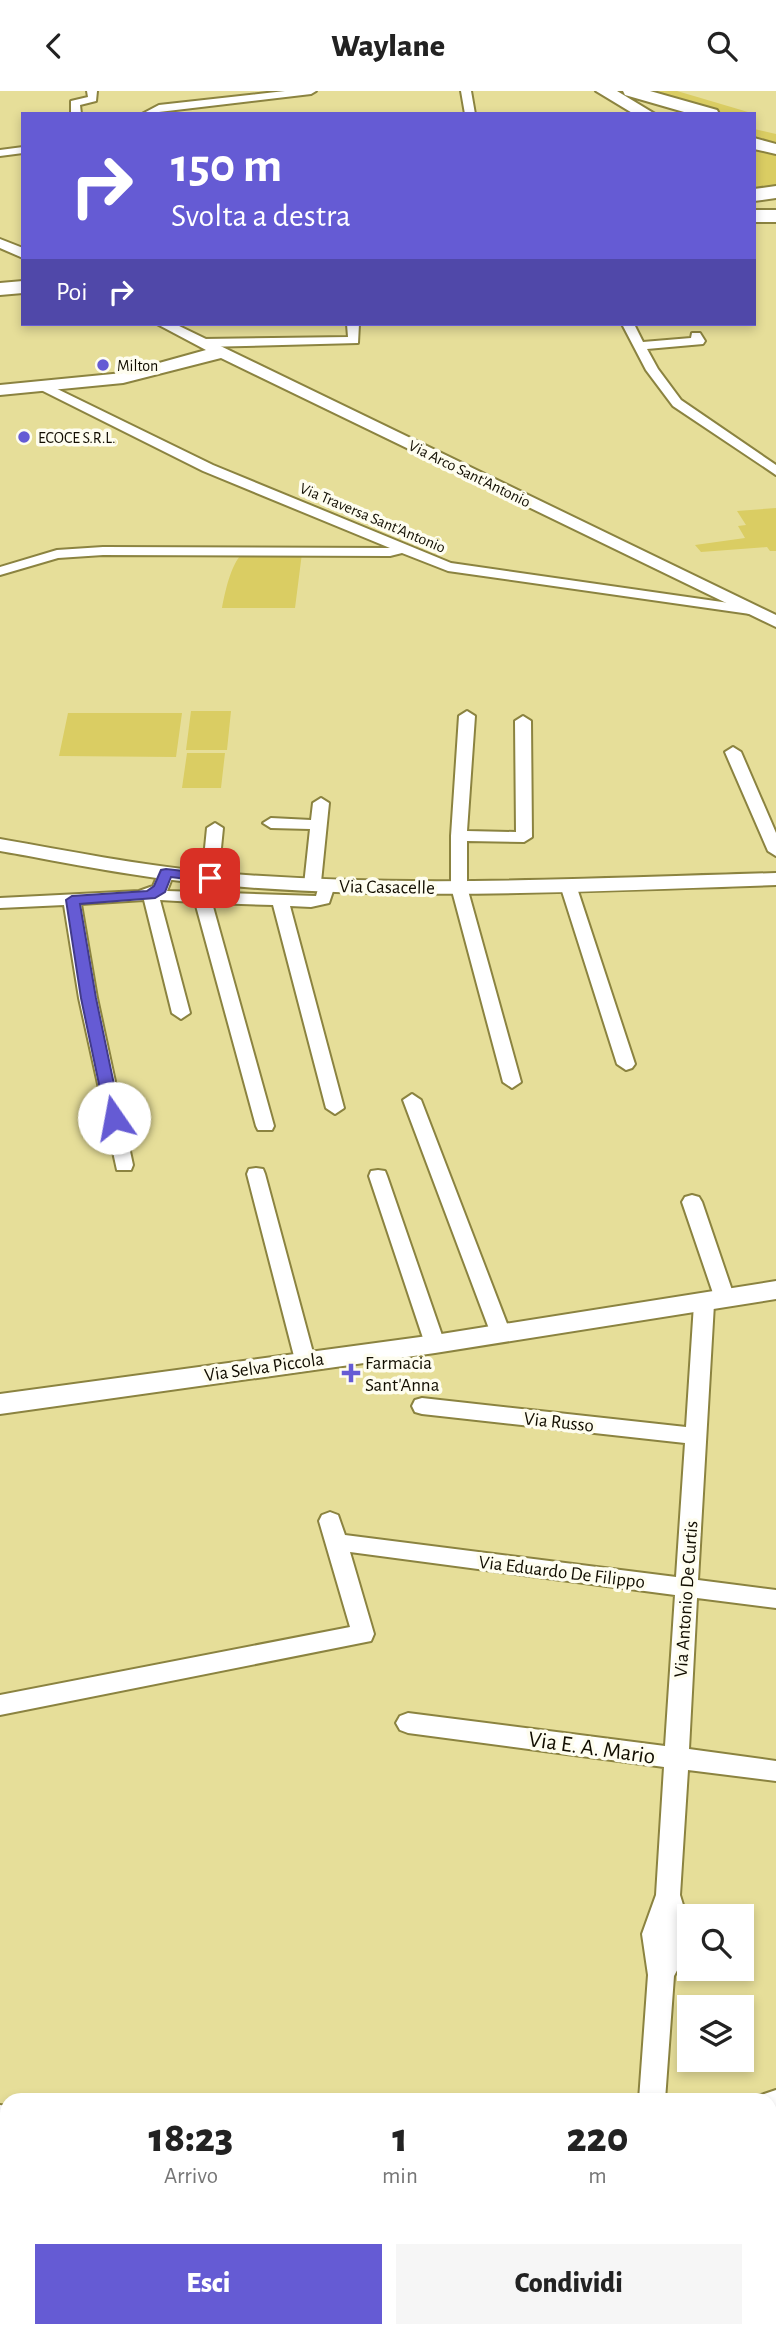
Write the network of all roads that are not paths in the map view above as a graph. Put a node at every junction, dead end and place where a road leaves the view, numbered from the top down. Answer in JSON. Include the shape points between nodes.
{"nodes":[{"id":1,"x":92,"y":91,"type":"edge"},
{"id":2,"x":312,"y":91,"type":"edge"},
{"id":3,"x":466,"y":91,"type":"edge"},
{"id":4,"x":617,"y":93,"type":"edge"},
{"id":5,"x":208,"y":102,"type":"junction"},
{"id":6,"x":76,"y":112,"type":"edge"},
{"id":7,"x":151,"y":112,"type":"edge"},
{"id":8,"x":211,"y":112,"type":"edge"},
{"id":9,"x":470,"y":112,"type":"edge"},
{"id":10,"x":654,"y":112,"type":"edge"},
{"id":11,"x":702,"y":112,"type":"edge"},
{"id":12,"x":756,"y":144,"type":"edge"},
{"id":13,"x":776,"y":149,"type":"edge"},
{"id":14,"x":21,"y":150,"type":"edge"},
{"id":15,"x":0,"y":153,"type":"edge"},
{"id":16,"x":776,"y":194,"type":"edge"},
{"id":17,"x":756,"y":197,"type":"edge"},
{"id":18,"x":756,"y":216,"type":"edge"},
{"id":19,"x":776,"y":216,"type":"edge"},
{"id":20,"x":0,"y":243,"type":"edge"},
{"id":21,"x":21,"y":253,"type":"edge"},
{"id":22,"x":168,"y":326,"type":"edge"},
{"id":23,"x":353,"y":326,"type":"edge"},
{"id":24,"x":629,"y":326,"type":"edge"},
{"id":25,"x":696,"y":336,"type":"dead end"},
{"id":26,"x":201,"y":342,"type":"junction"},
{"id":27,"x":639,"y":346,"type":"junction"},
{"id":28,"x":223,"y":353,"type":"junction"},
{"id":29,"x":188,"y":362,"type":"junction"},
{"id":30,"x":245,"y":363,"type":"junction"},
{"id":31,"x":45,"y":387,"type":"junction"},
{"id":32,"x":0,"y":390,"type":"edge"},
{"id":33,"x":776,"y":471,"type":"edge"},
{"id":34,"x":404,"y":549,"type":"junction"},
{"id":35,"x":0,"y":571,"type":"edge"},
{"id":36,"x":767,"y":617,"type":"edge"},
{"id":37,"x":467,"y":716,"type":"dead end"},
{"id":38,"x":523,"y":721,"type":"dead end"},
{"id":39,"x":733,"y":751,"type":"dead end"},
{"id":40,"x":321,"y":803,"type":"dead end"},
{"id":41,"x":271,"y":823,"type":"dead end"},
{"id":42,"x":319,"y":825,"type":"junction"},
{"id":43,"x":215,"y":828,"type":"dead end"},
{"id":44,"x":459,"y":836,"type":"junction"},
{"id":45,"x":0,"y":845,"type":"edge"},
{"id":46,"x":776,"y":851,"type":"edge"},
{"id":47,"x":166,"y":873,"type":"junction"},
{"id":48,"x":776,"y":879,"type":"edge"},
{"id":49,"x":319,"y":885,"type":"junction"},
{"id":50,"x":568,"y":885,"type":"junction"},
{"id":51,"x":459,"y":887,"type":"junction"},
{"id":52,"x":206,"y":888,"type":"junction"},
{"id":53,"x":151,"y":895,"type":"junction"},
{"id":54,"x":72,"y":900,"type":"junction"},
{"id":55,"x":280,"y":900,"type":"junction"},
{"id":56,"x":0,"y":903,"type":"edge"},
{"id":57,"x":180,"y":1013,"type":"dead end"},
{"id":58,"x":626,"y":1064,"type":"dead end"},
{"id":59,"x":512,"y":1082,"type":"dead end"},
{"id":60,"x":412,"y":1100,"type":"dead end"},
{"id":61,"x":335,"y":1108,"type":"dead end"},
{"id":62,"x":265,"y":1126,"type":"dead end"},
{"id":63,"x":124,"y":1165,"type":"dead end"},
{"id":64,"x":256,"y":1174,"type":"dead end"},
{"id":65,"x":378,"y":1176,"type":"dead end"},
{"id":66,"x":692,"y":1202,"type":"dead end"},
{"id":67,"x":776,"y":1290,"type":"edge"},
{"id":68,"x":715,"y":1301,"type":"junction"},
{"id":69,"x":501,"y":1334,"type":"junction"},
{"id":70,"x":435,"y":1344,"type":"junction"},
{"id":71,"x":305,"y":1360,"type":"junction"},
{"id":72,"x":0,"y":1404,"type":"edge"},
{"id":73,"x":422,"y":1406,"type":"dead end"},
{"id":74,"x":695,"y":1436,"type":"junction"},
{"id":75,"x":330,"y":1521,"type":"dead end"},
{"id":76,"x":348,"y":1543,"type":"dead end"},
{"id":77,"x":685,"y":1587,"type":"junction"},
{"id":78,"x":776,"y":1599,"type":"edge"},
{"id":79,"x":0,"y":1705,"type":"edge"},
{"id":80,"x":408,"y":1723,"type":"dead end"},
{"id":81,"x":674,"y":1758,"type":"junction"},
{"id":82,"x":776,"y":1772,"type":"edge"},
{"id":83,"x":653,"y":2093,"type":"edge"}],
"edges":[{"from":1,"to":6,"type":"street","via":[[93,99],[75,103]]},
{"from":2,"to":5,"type":"street"},
{"from":3,"to":9,"type":"street"},
{"from":4,"to":10,"type":"highway"},
{"from":4,"to":11,"type":"highway"},
{"from":5,"to":7,"type":"street"},
{"from":5,"to":8,"type":"street"},
{"from":12,"to":13,"type":"highway"},
{"from":14,"to":15,"type":"street"},
{"from":16,"to":17,"type":"highway"},
{"from":18,"to":19,"type":"highway"},
{"from":20,"to":21,"type":"street"},
{"from":22,"to":26,"type":"street","name":"Via Arco Sant'Antonio"},
{"from":23,"to":26,"type":"street","via":[[354,340]]},
{"from":24,"to":27,"type":"street"},
{"from":25,"to":27,"type":"street","via":[[699,341]]},
{"from":26,"to":28,"type":"street","name":"Via Arco Sant'Antonio"},
{"from":26,"to":29,"type":"street","via":[[200,350]]},
{"from":27,"to":33,"type":"street","via":[[677,403]]},
{"from":28,"to":29,"type":"street"},
{"from":28,"to":30,"type":"street","name":"Via Arco Sant'Antonio"},
{"from":29,"to":30,"type":"street"},
{"from":29,"to":31,"type":"street","via":[[114,380]]},
{"from":30,"to":36,"type":"street","name":"Via Arco Sant'Antonio"},
{"from":31,"to":32,"type":"street"},
{"from":31,"to":34,"type":"street","name":"Via Traversa Sant'Antonio","via":[[208,468]]},
{"from":34,"to":35,"type":"street","via":[[68,553]]},
{"from":34,"to":36,"type":"street","name":"Via Traversa Sant'Antonio","via":[[448,567]]},
{"from":37,"to":44,"type":"street"},
{"from":38,"to":44,"type":"street","via":[[524,837]]},
{"from":39,"to":46,"type":"street"},
{"from":40,"to":42,"type":"street"},
{"from":41,"to":42,"type":"street"},
{"from":42,"to":49,"type":"street"},
{"from":43,"to":52,"type":"street"},
{"from":44,"to":51,"type":"street"},
{"from":45,"to":47,"type":"street","name":"Via Casacelle"},
{"from":47,"to":52,"type":"street","name":"Via Casacelle"},
{"from":47,"to":53,"type":"street","via":[[160,889]]},
{"from":48,"to":50,"type":"street","name":"Via Casacelle"},
{"from":49,"to":51,"type":"street","name":"Via Casacelle"},
{"from":49,"to":52,"type":"street","name":"Via Casacelle"},
{"from":49,"to":55,"type":"street","via":[[321,901]]},
{"from":50,"to":51,"type":"street","name":"Via Casacelle"},
{"from":50,"to":58,"type":"street"},
{"from":51,"to":59,"type":"street"},
{"from":52,"to":53,"type":"street"},
{"from":52,"to":55,"type":"street"},
{"from":52,"to":62,"type":"street"},
{"from":53,"to":54,"type":"street"},
{"from":53,"to":57,"type":"street"},
{"from":54,"to":56,"type":"street"},
{"from":54,"to":63,"type":"street"},
{"from":55,"to":61,"type":"street"},
{"from":60,"to":69,"type":"street"},
{"from":64,"to":71,"type":"street"},
{"from":65,"to":70,"type":"street"},
{"from":66,"to":68,"type":"street"},
{"from":67,"to":68,"type":"street","name":"Via Selva Piccola"},
{"from":68,"to":69,"type":"street","name":"Via Selva Piccola"},
{"from":68,"to":74,"type":"street","name":"Via Antonio De Curtis"},
{"from":69,"to":70,"type":"street","name":"Via Selva Piccola"},
{"from":70,"to":71,"type":"street","name":"Via Selva Piccola"},
{"from":71,"to":72,"type":"street","name":"Via Selva Piccola"},
{"from":73,"to":74,"type":"street","name":"Via Russo"},
{"from":74,"to":77,"type":"street","name":"Via Antonio De Curtis"},
{"from":75,"to":79,"type":"street","via":[[363,1635]]},
{"from":76,"to":77,"type":"street","name":"Via Eduardo De Filippo"},
{"from":77,"to":78,"type":"street","name":"Via Eduardo De Filippo"},
{"from":77,"to":81,"type":"street","name":"Via Antonio De Curtis"},
{"from":80,"to":81,"type":"street","name":"Via E. A. Mario"},
{"from":81,"to":82,"type":"street","name":"Via E. A. Mario"},
{"from":81,"to":83,"type":"street","name":"Via Antonio De Curtis","via":[[668,1895],[680,1939],[661,1975]]}]}
